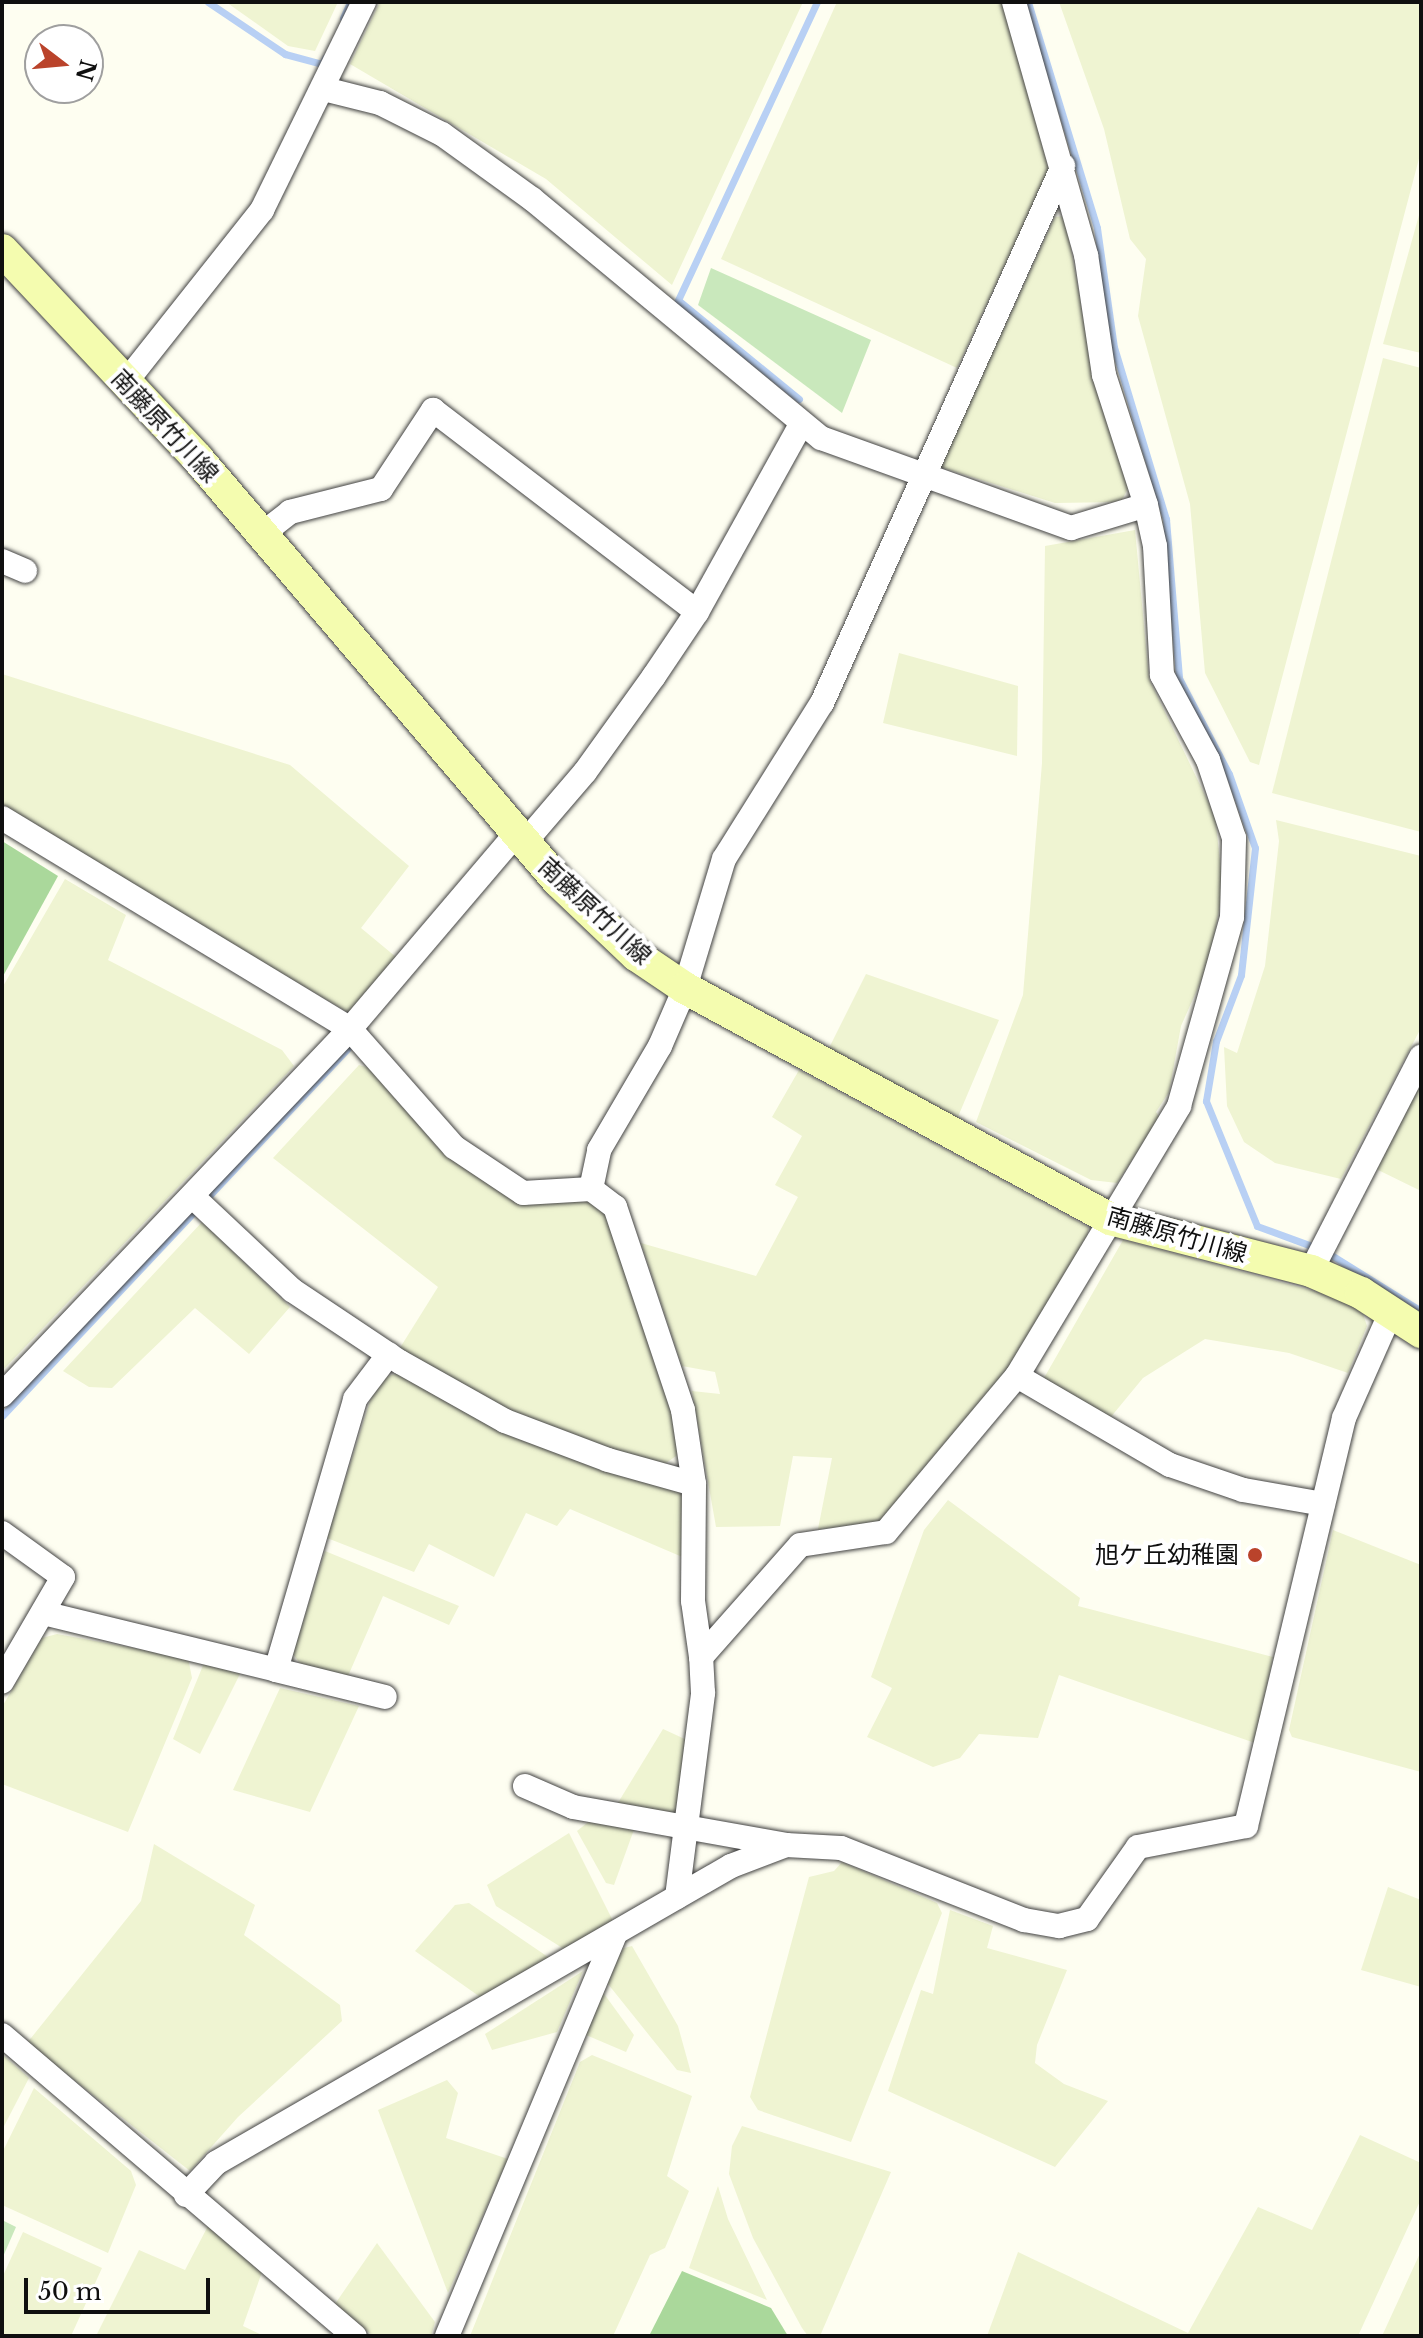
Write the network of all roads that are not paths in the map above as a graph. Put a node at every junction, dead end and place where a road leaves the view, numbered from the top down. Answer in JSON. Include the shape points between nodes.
{"nodes":[{"id":1,"x":364,"y":2,"type":"edge"},
{"id":2,"x":1014,"y":2,"type":"edge"},
{"id":3,"x":324,"y":89,"type":"junction"},
{"id":4,"x":1063,"y":166,"type":"junction"},
{"id":5,"x":2,"y":250,"type":"edge"},
{"id":6,"x":125,"y":383,"type":"junction"},
{"id":7,"x":800,"y":426,"type":"junction"},
{"id":8,"x":920,"y":475,"type":"junction"},
{"id":9,"x":1146,"y":505,"type":"junction"},
{"id":10,"x":262,"y":534,"type":"junction"},
{"id":11,"x":2,"y":561,"type":"edge"},
{"id":12,"x":25,"y":571,"type":"dead end"},
{"id":13,"x":697,"y":612,"type":"junction"},
{"id":14,"x":2,"y":818,"type":"edge"},
{"id":15,"x":521,"y":838,"type":"junction"},
{"id":16,"x":685,"y":988,"type":"junction"},
{"id":17,"x":350,"y":1029,"type":"junction"},
{"id":18,"x":1421,"y":1057,"type":"edge"},
{"id":19,"x":591,"y":1189,"type":"junction"},
{"id":20,"x":199,"y":1202,"type":"junction"},
{"id":21,"x":1110,"y":1219,"type":"junction"},
{"id":22,"x":1311,"y":1271,"type":"junction"},
{"id":23,"x":1391,"y":1312,"type":"junction"},
{"id":24,"x":1421,"y":1332,"type":"edge"},
{"id":25,"x":389,"y":1354,"type":"junction"},
{"id":26,"x":1017,"y":1376,"type":"junction"},
{"id":27,"x":2,"y":1395,"type":"edge"},
{"id":28,"x":694,"y":1484,"type":"junction"},
{"id":29,"x":1323,"y":1504,"type":"junction"},
{"id":30,"x":2,"y":1533,"type":"edge"},
{"id":31,"x":43,"y":1613,"type":"junction"},
{"id":32,"x":701,"y":1657,"type":"junction"},
{"id":33,"x":276,"y":1670,"type":"junction"},
{"id":34,"x":2,"y":1682,"type":"edge"},
{"id":35,"x":385,"y":1697,"type":"dead end"},
{"id":36,"x":525,"y":1786,"type":"dead end"},
{"id":37,"x":685,"y":1826,"type":"junction"},
{"id":38,"x":786,"y":1845,"type":"junction"},
{"id":39,"x":677,"y":1897,"type":"junction"},
{"id":40,"x":614,"y":1937,"type":"junction"},
{"id":41,"x":2,"y":2035,"type":"edge"},
{"id":42,"x":186,"y":2195,"type":"junction"},
{"id":43,"x":355,"y":2336,"type":"edge"},
{"id":44,"x":447,"y":2336,"type":"edge"}],
"edges":[{"from":1,"to":3,"type":"street"},
{"from":2,"to":4,"type":"street"},
{"from":3,"to":6,"type":"street","via":[[262,210]]},
{"from":3,"to":7,"type":"street","via":[[380,103],[442,134],[532,199]]},
{"from":4,"to":8,"type":"street"},
{"from":4,"to":9,"type":"street","via":[[1086,255],[1104,375]]},
{"from":5,"to":6,"type":"main road","name":"南藤原竹川線"},
{"from":6,"to":10,"type":"main road","name":"南藤原竹川線"},
{"from":7,"to":8,"type":"street"},
{"from":7,"to":13,"type":"street"},
{"from":8,"to":9,"type":"street","via":[[1071,528]]},
{"from":8,"to":16,"type":"street","via":[[822,703],[724,859]]},
{"from":9,"to":21,"type":"street","via":[[1155,546],[1162,675],[1208,760],[1238,854],[1221,967],[1179,1106]]},
{"from":10,"to":13,"type":"street","via":[[290,512],[381,489],[433,410]]},
{"from":10,"to":15,"type":"main road","name":"南藤原竹川線"},
{"from":11,"to":12,"type":"street"},
{"from":13,"to":15,"type":"street","via":[[585,772]]},
{"from":14,"to":17,"type":"street"},
{"from":15,"to":16,"type":"main road","name":"南藤原竹川線","via":[[636,955]]},
{"from":15,"to":17,"type":"street"},
{"from":16,"to":19,"type":"street","via":[[660,1046],[599,1150]]},
{"from":16,"to":21,"type":"main road","name":"南藤原竹川線"},
{"from":17,"to":19,"type":"street","via":[[454,1147],[512,1186],[523,1193]]},
{"from":17,"to":20,"type":"street"},
{"from":18,"to":22,"type":"street"},
{"from":19,"to":28,"type":"street","via":[[615,1207],[683,1410]]},
{"from":20,"to":25,"type":"street","via":[[292,1290]]},
{"from":20,"to":27,"type":"street"},
{"from":21,"to":22,"type":"main road","name":"南藤原竹川線"},
{"from":21,"to":26,"type":"street"},
{"from":22,"to":23,"type":"main road","name":"南藤原竹川線"},
{"from":23,"to":24,"type":"main road","name":"南藤原竹川線"},
{"from":23,"to":29,"type":"street","via":[[1344,1418]]},
{"from":25,"to":28,"type":"street","via":[[505,1421],[608,1460]]},
{"from":25,"to":33,"type":"street","via":[[355,1399]]},
{"from":26,"to":29,"type":"street","via":[[1170,1465],[1243,1490]]},
{"from":26,"to":32,"type":"street","via":[[886,1532],[800,1545]]},
{"from":28,"to":32,"type":"street","via":[[693,1601]]},
{"from":29,"to":38,"type":"street","via":[[1246,1826],[1138,1847],[1087,1919],[1059,1926],[1024,1920],[841,1848]]},
{"from":30,"to":31,"type":"street","via":[[63,1577]]},
{"from":31,"to":33,"type":"street"},
{"from":31,"to":34,"type":"street"},
{"from":32,"to":37,"type":"street","via":[[703,1693]]},
{"from":33,"to":35,"type":"street"},
{"from":36,"to":37,"type":"street","via":[[573,1807]]},
{"from":37,"to":38,"type":"street"},
{"from":37,"to":39,"type":"street"},
{"from":38,"to":39,"type":"street","via":[[731,1866]]},
{"from":39,"to":40,"type":"street"},
{"from":40,"to":42,"type":"street","via":[[216,2163]]},
{"from":40,"to":44,"type":"street"},
{"from":41,"to":42,"type":"street"},
{"from":42,"to":43,"type":"street"}]}
